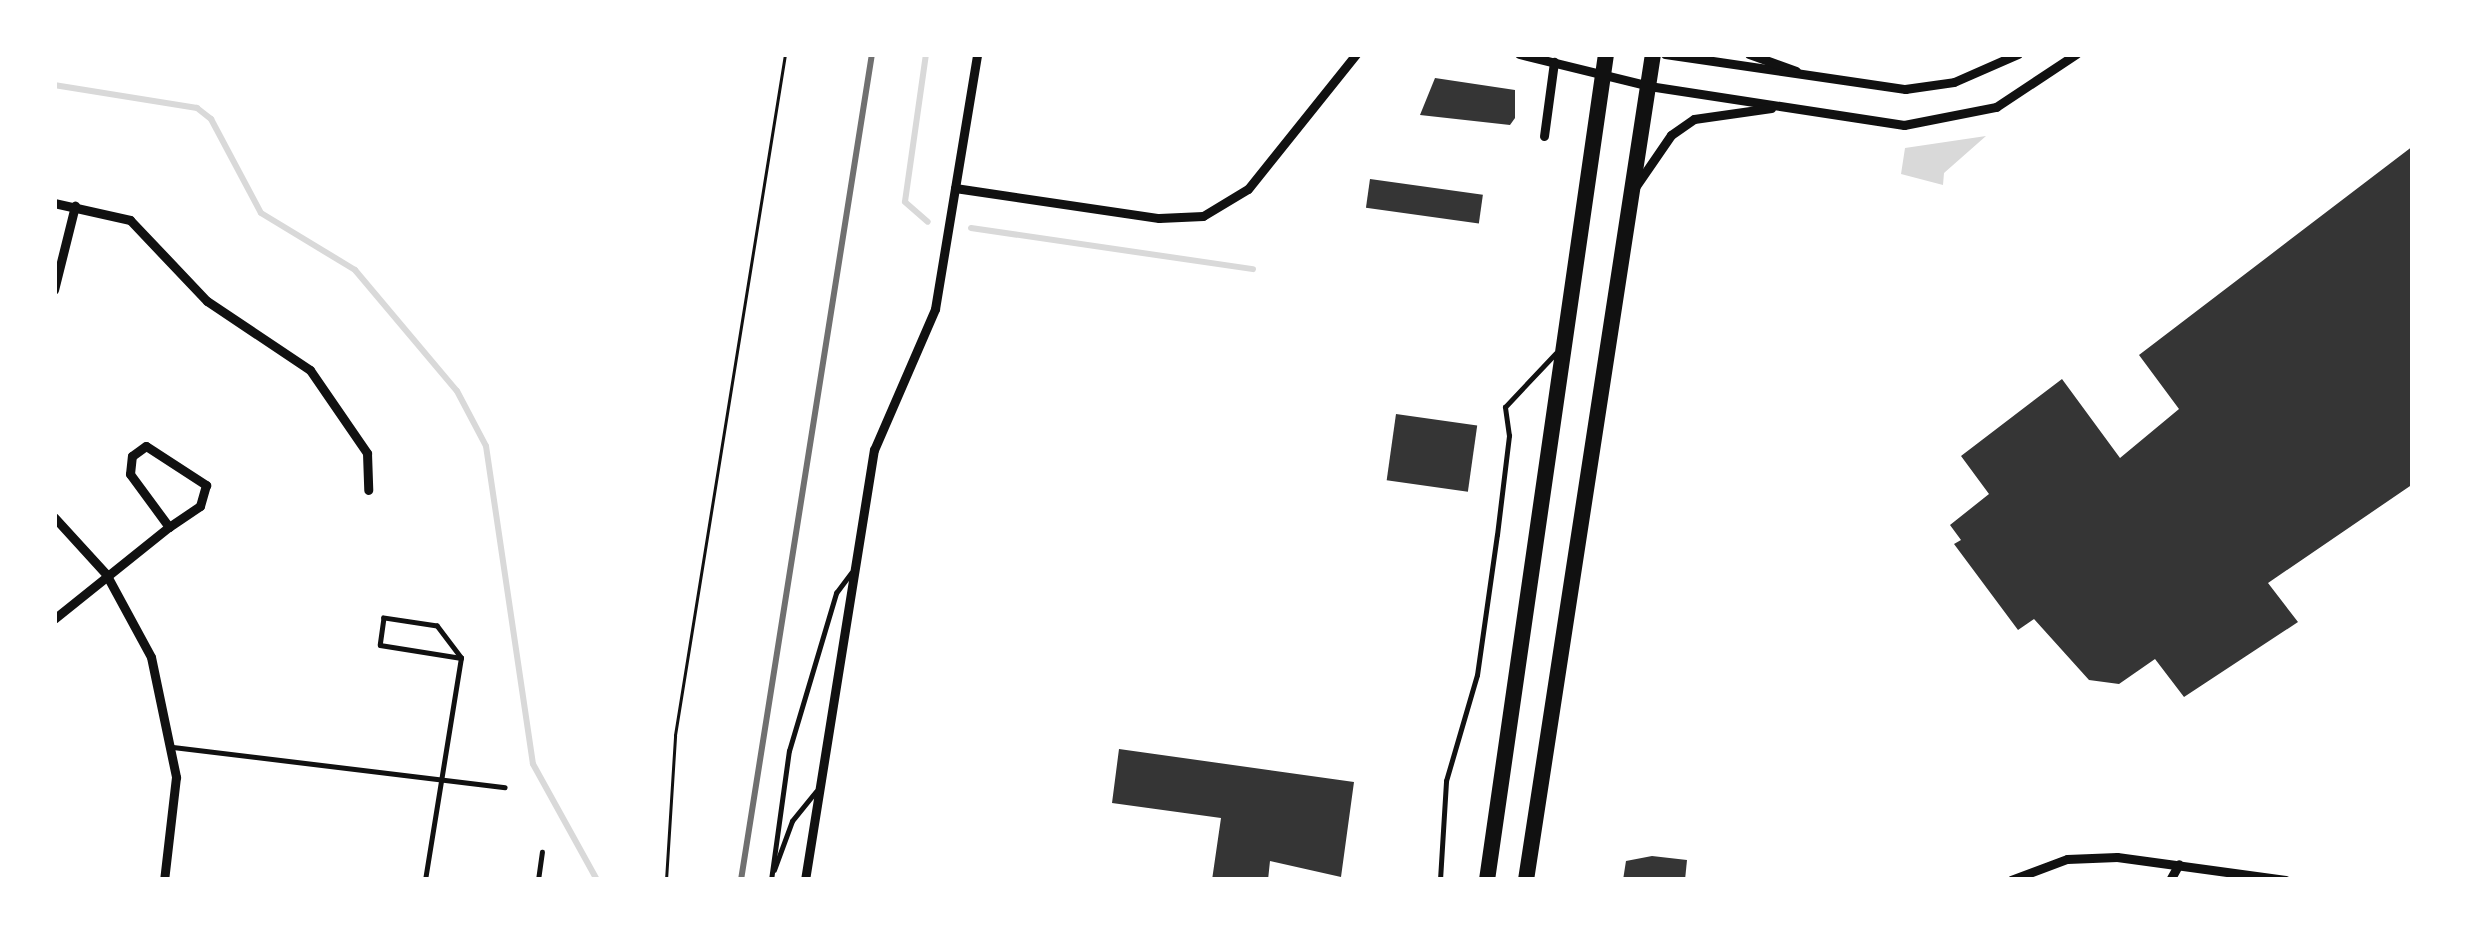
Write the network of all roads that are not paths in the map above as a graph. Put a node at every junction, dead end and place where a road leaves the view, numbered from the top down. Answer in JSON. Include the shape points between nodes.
{"nodes":[{"id":1,"x":976,"y":54,"type":"edge"},
{"id":2,"x":1355,"y":54,"type":"edge"},
{"id":3,"x":1519,"y":54,"type":"edge"},
{"id":4,"x":1606,"y":54,"type":"edge"},
{"id":5,"x":1653,"y":54,"type":"edge"},
{"id":6,"x":1665,"y":54,"type":"edge"},
{"id":7,"x":1750,"y":54,"type":"edge"},
{"id":8,"x":2018,"y":54,"type":"edge"},
{"id":9,"x":2076,"y":54,"type":"edge"},
{"id":10,"x":1554,"y":62,"type":"junction"},
{"id":11,"x":1603,"y":74,"type":"junction"},
{"id":12,"x":1801,"y":74,"type":"junction"},
{"id":13,"x":1648,"y":86,"type":"junction"},
{"id":14,"x":1777,"y":106,"type":"junction"},
{"id":15,"x":1544,"y":136,"type":"dead end"},
{"id":16,"x":955,"y":188,"type":"junction"},
{"id":17,"x":1632,"y":190,"type":"junction"},
{"id":18,"x":54,"y":203,"type":"edge"},
{"id":19,"x":75,"y":206,"type":"junction"},
{"id":20,"x":54,"y":290,"type":"edge"},
{"id":21,"x":1560,"y":351,"type":"junction"},
{"id":22,"x":368,"y":490,"type":"dead end"},
{"id":23,"x":54,"y":517,"type":"edge"},
{"id":24,"x":169,"y":527,"type":"junction"},
{"id":25,"x":855,"y":568,"type":"junction"},
{"id":26,"x":106,"y":574,"type":"junction"},
{"id":27,"x":54,"y":619,"type":"edge"},
{"id":28,"x":461,"y":658,"type":"junction"},
{"id":29,"x":173,"y":747,"type":"junction"},
{"id":30,"x":436,"y":782,"type":"junction"},
{"id":31,"x":820,"y":786,"type":"junction"},
{"id":32,"x":505,"y":787,"type":"dead end"},
{"id":33,"x":542,"y":852,"type":"dead end"},
{"id":34,"x":2179,"y":864,"type":"junction"},
{"id":35,"x":772,"y":878,"type":"edge"},
{"id":36,"x":164,"y":880,"type":"edge"},
{"id":37,"x":425,"y":880,"type":"edge"},
{"id":38,"x":538,"y":880,"type":"edge"},
{"id":39,"x":805,"y":880,"type":"edge"},
{"id":40,"x":1440,"y":880,"type":"edge"},
{"id":41,"x":1486,"y":880,"type":"edge"},
{"id":42,"x":1526,"y":880,"type":"edge"},
{"id":43,"x":2011,"y":880,"type":"edge"},
{"id":44,"x":2170,"y":880,"type":"edge"},
{"id":45,"x":2185,"y":880,"type":"edge"},
{"id":46,"x":2285,"y":880,"type":"edge"}],
"edges":[{"from":1,"to":16,"type":"street"},
{"from":2,"to":16,"type":"street","via":[[1248,189],[1203,216],[1159,218]]},
{"from":3,"to":10,"type":"street"},
{"from":4,"to":11,"type":"highway"},
{"from":5,"to":13,"type":"highway"},
{"from":6,"to":12,"type":"street"},
{"from":7,"to":12,"type":"street"},
{"from":8,"to":12,"type":"street","via":[[1926,88]]},
{"from":9,"to":14,"type":"street","via":[[2026,92],[1947,120],[1886,124]]},
{"from":10,"to":11,"type":"street"},
{"from":10,"to":15,"type":"street"},
{"from":11,"to":13,"type":"street"},
{"from":11,"to":21,"type":"highway"},
{"from":13,"to":14,"type":"street"},
{"from":13,"to":17,"type":"highway"},
{"from":14,"to":17,"type":"street","via":[[1694,119],[1671,135]]},
{"from":16,"to":25,"type":"street","via":[[935,309],[880,428]]},
{"from":17,"to":42,"type":"highway"},
{"from":18,"to":19,"type":"street"},
{"from":19,"to":20,"type":"street"},
{"from":19,"to":22,"type":"street","via":[[130,220],[207,302],[310,370],[367,452]]},
{"from":21,"to":40,"type":"lane","via":[[1528,374],[1504,407],[1509,436],[1497,535],[1477,676],[1446,781]]},
{"from":21,"to":41,"type":"highway"},
{"from":23,"to":26,"type":"street"},
{"from":24,"to":24,"type":"street","via":[[130,474],[131,456],[146,446],[206,485],[200,506]]},
{"from":24,"to":26,"type":"street"},
{"from":25,"to":31,"type":"street"},
{"from":25,"to":35,"type":"lane","via":[[836,593],[795,728]]},
{"from":26,"to":27,"type":"street"},
{"from":26,"to":29,"type":"street","via":[[151,658]]},
{"from":28,"to":28,"type":"lane","via":[[380,645],[384,618],[437,626]]},
{"from":28,"to":30,"type":"lane"},
{"from":29,"to":30,"type":"lane","via":[[320,760]]},
{"from":29,"to":36,"type":"street"},
{"from":30,"to":32,"type":"lane"},
{"from":30,"to":37,"type":"lane"},
{"from":31,"to":35,"type":"lane","via":[[792,821]]},
{"from":31,"to":39,"type":"street"},
{"from":33,"to":38,"type":"lane"},
{"from":34,"to":43,"type":"street","via":[[2090,857]]},
{"from":34,"to":44,"type":"street"},
{"from":34,"to":45,"type":"street"},
{"from":34,"to":46,"type":"street"}]}
